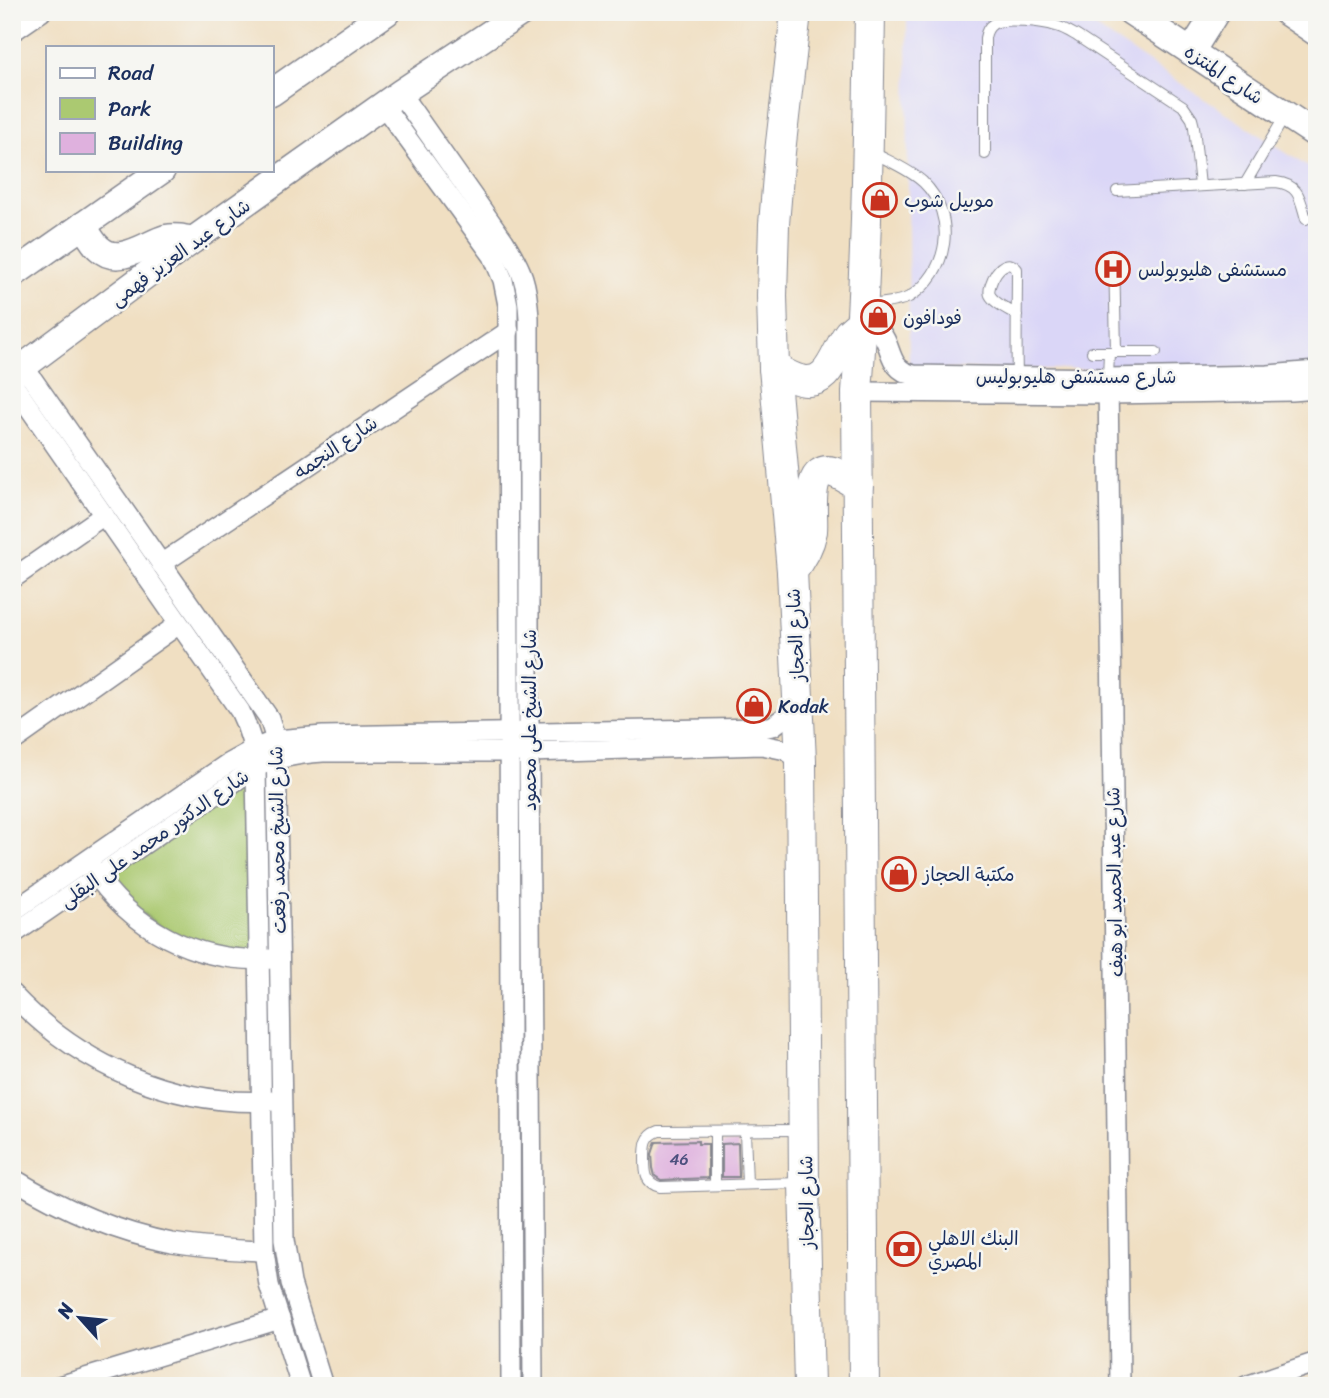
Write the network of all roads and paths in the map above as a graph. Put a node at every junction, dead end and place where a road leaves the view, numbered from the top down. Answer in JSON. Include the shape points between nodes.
{"nodes":[{"id":1,"x":41,"y":12,"type":"edge"},
{"id":2,"x":522,"y":12,"type":"edge"},
{"id":3,"x":796,"y":12,"type":"edge"},
{"id":4,"x":870,"y":12,"type":"edge"},
{"id":5,"x":1131,"y":12,"type":"edge"},
{"id":6,"x":1216,"y":12,"type":"edge"},
{"id":7,"x":1286,"y":12,"type":"edge"},
{"id":8,"x":373,"y":16,"type":"edge"},
{"id":9,"x":1013,"y":16,"type":"edge"},
{"id":10,"x":12,"y":32,"type":"edge"},
{"id":11,"x":1317,"y":33,"type":"edge"},
{"id":12,"x":1191,"y":52,"type":"junction"},
{"id":13,"x":273,"y":91,"type":"edge"},
{"id":14,"x":392,"y":99,"type":"junction"},
{"id":15,"x":1286,"y":115,"type":"junction"},
{"id":16,"x":1317,"y":135,"type":"edge"},
{"id":17,"x":868,"y":150,"type":"junction"},
{"id":18,"x":985,"y":154,"type":"dead end"},
{"id":19,"x":159,"y":172,"type":"edge"},
{"id":20,"x":1245,"y":184,"type":"junction"},
{"id":21,"x":1200,"y":186,"type":"junction"},
{"id":22,"x":1117,"y":191,"type":"dead end"},
{"id":23,"x":1306,"y":219,"type":"dead end"},
{"id":24,"x":83,"y":225,"type":"junction"},
{"id":25,"x":194,"y":240,"type":"junction"},
{"id":26,"x":1114,"y":254,"type":"dead end"},
{"id":27,"x":12,"y":275,"type":"edge"},
{"id":28,"x":863,"y":315,"type":"junction"},
{"id":29,"x":1017,"y":315,"type":"junction"},
{"id":30,"x":509,"y":331,"type":"junction"},
{"id":31,"x":1092,"y":352,"type":"dead end"},
{"id":32,"x":1112,"y":352,"type":"junction"},
{"id":33,"x":1156,"y":352,"type":"dead end"},
{"id":34,"x":774,"y":369,"type":"junction"},
{"id":35,"x":1317,"y":371,"type":"edge"},
{"id":36,"x":16,"y":375,"type":"edge"},
{"id":37,"x":1017,"y":376,"type":"junction"},
{"id":38,"x":1108,"y":386,"type":"junction"},
{"id":39,"x":1317,"y":389,"type":"edge"},
{"id":40,"x":857,"y":392,"type":"junction"},
{"id":41,"x":858,"y":485,"type":"junction"},
{"id":42,"x":104,"y":515,"type":"junction"},
{"id":43,"x":161,"y":564,"type":"junction"},
{"id":44,"x":792,"y":571,"type":"junction"},
{"id":45,"x":12,"y":579,"type":"edge"},
{"id":46,"x":179,"y":624,"type":"junction"},
{"id":47,"x":799,"y":706,"type":"junction"},
{"id":48,"x":12,"y":743,"type":"edge"},
{"id":49,"x":519,"y":743,"type":"junction"},
{"id":50,"x":277,"y":749,"type":"junction"},
{"id":51,"x":255,"y":758,"type":"junction"},
{"id":52,"x":801,"y":761,"type":"junction"},
{"id":53,"x":92,"y":869,"type":"junction"},
{"id":54,"x":12,"y":912,"type":"edge"},
{"id":55,"x":12,"y":935,"type":"edge"},
{"id":56,"x":280,"y":958,"type":"junction"},
{"id":57,"x":260,"y":960,"type":"junction"},
{"id":58,"x":12,"y":994,"type":"edge"},
{"id":59,"x":272,"y":1101,"type":"junction"},
{"id":60,"x":805,"y":1130,"type":"junction"},
{"id":61,"x":715,"y":1131,"type":"junction"},
{"id":62,"x":745,"y":1131,"type":"junction"},
{"id":63,"x":12,"y":1178,"type":"edge"},
{"id":64,"x":804,"y":1183,"type":"junction"},
{"id":65,"x":747,"y":1184,"type":"junction"},
{"id":66,"x":715,"y":1185,"type":"junction"},
{"id":67,"x":264,"y":1251,"type":"junction"},
{"id":68,"x":280,"y":1319,"type":"junction"},
{"id":69,"x":1317,"y":1362,"type":"edge"},
{"id":70,"x":59,"y":1386,"type":"edge"},
{"id":71,"x":301,"y":1386,"type":"edge"},
{"id":72,"x":323,"y":1386,"type":"edge"},
{"id":73,"x":511,"y":1386,"type":"edge"},
{"id":74,"x":533,"y":1386,"type":"edge"},
{"id":75,"x":810,"y":1386,"type":"edge"},
{"id":76,"x":864,"y":1386,"type":"edge"},
{"id":77,"x":1121,"y":1386,"type":"edge"},
{"id":78,"x":1246,"y":1386,"type":"edge"}],
"edges":[{"from":1,"to":10,"type":"street"},
{"from":2,"to":14,"type":"main road","name":"شارع عبد العزيز فهمى"},
{"from":3,"to":34,"type":"main road","name":"شارع الحجاز","via":[[774,224]]},
{"from":4,"to":17,"type":"main road"},
{"from":5,"to":12,"type":"main road","name":"شارع المنتزه"},
{"from":6,"to":12,"type":"main road"},
{"from":7,"to":11,"type":"main road"},
{"from":8,"to":13,"type":"main road"},
{"from":9,"to":18,"type":"lane","via":[[992,24],[985,38]]},
{"from":9,"to":21,"type":"lane","via":[[1068,30],[1183,106],[1194,127]]},
{"from":12,"to":15,"type":"main road","name":"شارع المنتزه"},
{"from":14,"to":25,"type":"main road","name":"شارع عبد العزيز فهمى"},
{"from":14,"to":30,"type":"street","name":"شارع الشيخ على محمود","via":[[493,256],[509,305]]},
{"from":14,"to":49,"type":"street","name":"شارع الشيخ على محمود","via":[[504,241],[519,264],[527,291]]},
{"from":15,"to":16,"type":"main road","name":"شارع المنتزه"},
{"from":15,"to":20,"type":"lane"},
{"from":17,"to":28,"type":"main road"},
{"from":17,"to":28,"type":"lane","via":[[922,181],[935,196],[946,234],[935,272],[922,287],[906,299]]},
{"from":19,"to":24,"type":"main road"},
{"from":20,"to":21,"type":"lane"},
{"from":20,"to":23,"type":"lane","via":[[1285,183],[1299,195]]},
{"from":21,"to":22,"type":"lane"},
{"from":24,"to":25,"type":"main road","via":[[98,248],[110,255],[125,255],[169,237]]},
{"from":24,"to":27,"type":"main road"},
{"from":25,"to":36,"type":"main road","name":"شارع عبد العزيز فهمى"},
{"from":26,"to":32,"type":"lane"},
{"from":28,"to":34,"type":"main road","via":[[819,379],[803,381]]},
{"from":28,"to":37,"type":"street","name":"شارع مستشفى هليوبوليس","via":[[883,334],[894,363],[909,374]]},
{"from":28,"to":40,"type":"main road"},
{"from":29,"to":29,"type":"lane","via":[[1017,269],[1003,265],[989,292]]},
{"from":29,"to":37,"type":"lane"},
{"from":30,"to":43,"type":"street","name":"شارع النجمه"},
{"from":30,"to":49,"type":"street","name":"شارع الشيخ على محمود"},
{"from":31,"to":32,"type":"lane"},
{"from":32,"to":33,"type":"lane"},
{"from":32,"to":38,"type":"lane"},
{"from":34,"to":44,"type":"main road","name":"شارع الحجاز"},
{"from":35,"to":38,"type":"street","name":"شارع مستشفى هليوبوليس"},
{"from":36,"to":42,"type":"street","name":"شارع الشيخ محمد رفعت"},
{"from":36,"to":43,"type":"street","name":"شارع الشيخ محمد رفعت"},
{"from":37,"to":38,"type":"street","name":"شارع مستشفى هليوبوليس"},
{"from":38,"to":39,"type":"street","name":"شارع مستشفى هليوبوليس"},
{"from":38,"to":40,"type":"street","name":"شارع مستشفى هليوبوليس"},
{"from":38,"to":77,"type":"street","name":"شارع عبد الحميد ابو هيف"},
{"from":40,"to":41,"type":"main road"},
{"from":41,"to":44,"type":"main road","via":[[832,472],[815,480],[812,530],[802,559]]},
{"from":41,"to":76,"type":"main road"},
{"from":42,"to":45,"type":"street"},
{"from":42,"to":46,"type":"street","name":"شارع الشيخ محمد رفعت"},
{"from":43,"to":50,"type":"street","name":"شارع الشيخ محمد رفعت","via":[[269,718]]},
{"from":44,"to":47,"type":"main road","name":"شارع الحجاز"},
{"from":46,"to":48,"type":"street"},
{"from":46,"to":51,"type":"street","name":"شارع الشيخ محمد رفعت","via":[[240,711]]},
{"from":47,"to":49,"type":"street","name":"شارع الدكتور محمد على البقلى","via":[[773,726],[762,728]]},
{"from":47,"to":52,"type":"main road","name":"شارع الحجاز"},
{"from":49,"to":50,"type":"street","name":"شارع الدكتور محمد على البقلى","via":[[297,754]]},
{"from":49,"to":52,"type":"street","name":"شارع الدكتور محمد على البقلى","via":[[762,745],[786,750]]},
{"from":49,"to":73,"type":"street","name":"شارع الشيخ على محمود"},
{"from":49,"to":74,"type":"street","name":"شارع الشيخ على محمود"},
{"from":50,"to":51,"type":"street","name":"شارع الدكتور محمد على البقلى"},
{"from":50,"to":56,"type":"street","name":"شارع الشيخ محمد رفعت"},
{"from":51,"to":53,"type":"street","name":"شارع الدكتور محمد على البقلى"},
{"from":51,"to":57,"type":"street","name":"شارع الشيخ محمد رفعت"},
{"from":52,"to":60,"type":"main road","name":"شارع الحجاز"},
{"from":53,"to":54,"type":"street","name":"شارع الدكتور محمد على البقلى"},
{"from":53,"to":55,"type":"street","name":"شارع الدكتور محمد على البقلى"},
{"from":53,"to":57,"type":"street","via":[[114,898],[156,932],[206,953]]},
{"from":56,"to":57,"type":"street"},
{"from":56,"to":59,"type":"street","name":"شارع الشيخ محمد رفعت"},
{"from":57,"to":59,"type":"street","name":"شارع الشيخ محمد رفعت"},
{"from":58,"to":59,"type":"street","via":[[57,1036],[120,1073],[189,1096]]},
{"from":59,"to":67,"type":"street","name":"شارع الشيخ محمد رفعت"},
{"from":59,"to":72,"type":"street","name":"شارع الشيخ محمد رفعت","via":[[286,1262]]},
{"from":60,"to":62,"type":"lane"},
{"from":60,"to":64,"type":"main road","name":"شارع الحجاز"},
{"from":61,"to":62,"type":"lane"},
{"from":61,"to":66,"type":"lane"},
{"from":61,"to":66,"type":"lane","via":[[659,1131],[645,1145],[645,1173],[653,1185]]},
{"from":62,"to":65,"type":"lane"},
{"from":63,"to":67,"type":"street","via":[[72,1210],[126,1231],[194,1246]]},
{"from":64,"to":65,"type":"lane"},
{"from":64,"to":75,"type":"main road","name":"شارع الحجاز"},
{"from":65,"to":66,"type":"lane"},
{"from":67,"to":68,"type":"street","name":"شارع الشيخ محمد رفعت"},
{"from":68,"to":70,"type":"street"},
{"from":68,"to":71,"type":"street","name":"شارع الشيخ محمد رفعت"},
{"from":69,"to":78,"type":"street"}]}
